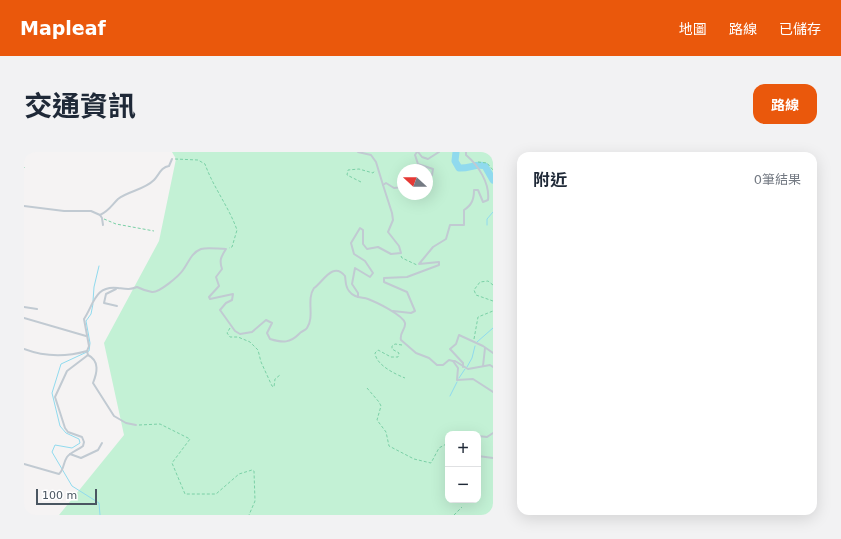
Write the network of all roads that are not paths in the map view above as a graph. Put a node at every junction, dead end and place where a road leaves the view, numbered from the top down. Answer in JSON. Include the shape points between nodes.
{"nodes":[{"id":1,"x":358,"y":152,"type":"edge"},
{"id":2,"x":417,"y":152,"type":"edge"},
{"id":3,"x":439,"y":152,"type":"edge"},
{"id":4,"x":466,"y":152,"type":"edge"},
{"id":5,"x":172,"y":159,"type":"road end"},
{"id":6,"x":418,"y":164,"type":"edge"},
{"id":7,"x":383,"y":185,"type":"junction"},
{"id":8,"x":397,"y":188,"type":"edge"},
{"id":9,"x":24,"y":206,"type":"edge"},
{"id":10,"x":100,"y":215,"type":"junction"},
{"id":11,"x":103,"y":225,"type":"dead end"},
{"id":12,"x":117,"y":288,"type":"junction"},
{"id":13,"x":358,"y":297,"type":"junction"},
{"id":14,"x":117,"y":306,"type":"dead end"},
{"id":15,"x":24,"y":307,"type":"edge"},
{"id":16,"x":37,"y":309,"type":"dead end"},
{"id":17,"x":393,"y":311,"type":"junction"},
{"id":18,"x":24,"y":318,"type":"edge"},
{"id":19,"x":86,"y":336,"type":"junction"},
{"id":20,"x":485,"y":348,"type":"junction"},
{"id":21,"x":24,"y":349,"type":"edge"},
{"id":22,"x":87,"y":351,"type":"junction"},
{"id":23,"x":493,"y":353,"type":"edge"},
{"id":24,"x":88,"y":355,"type":"junction"},
{"id":25,"x":453,"y":361,"type":"junction"},
{"id":26,"x":484,"y":366,"type":"junction"},
{"id":27,"x":463,"y":367,"type":"junction"},
{"id":28,"x":493,"y":367,"type":"edge"},
{"id":29,"x":493,"y":392,"type":"edge"},
{"id":30,"x":136,"y":424,"type":"road end"},
{"id":31,"x":493,"y":433,"type":"edge"},
{"id":32,"x":481,"y":436,"type":"edge"},
{"id":33,"x":102,"y":443,"type":"dead end"},
{"id":34,"x":70,"y":454,"type":"junction"},
{"id":35,"x":481,"y":456,"type":"edge"},
{"id":36,"x":493,"y":458,"type":"edge"},
{"id":37,"x":24,"y":464,"type":"edge"}],
"edges":[{"from":1,"to":7,"type":"lane","via":[[371,155],[379,169]]},
{"from":2,"to":3,"type":"lane","via":[[428,159]]},
{"from":2,"to":6,"type":"lane","via":[[414,155]]},
{"from":4,"to":17,"type":"lane","via":[[478,168],[488,190],[488,200],[484,202],[478,190],[474,190],[471,204],[464,210],[464,226],[450,225],[446,239],[434,247],[419,264],[440,264],[407,277],[383,280],[407,292],[415,311]]},
{"from":5,"to":10,"type":"lane","via":[[169,166],[163,168],[152,182],[119,199],[112,208]]},
{"from":7,"to":8,"type":"lane"},
{"from":7,"to":13,"type":"lane","via":[[393,220],[388,232],[401,253],[391,254],[378,247],[367,248],[363,244],[363,230],[358,229],[351,243],[352,251],[365,261],[373,273],[370,277],[355,268],[352,284]]},
{"from":9,"to":10,"type":"lane","via":[[64,211],[91,211]]},
{"from":10,"to":11,"type":"lane"},
{"from":12,"to":13,"type":"lane","via":[[130,290],[137,287],[156,292],[179,274],[197,251],[202,248],[226,249],[221,256],[222,269],[216,277],[219,286],[210,299],[233,294],[232,300],[220,310],[231,326],[240,334],[244,334],[257,330],[266,320],[272,321],[267,333],[270,339],[280,342],[290,341],[306,329],[309,323],[311,291],[327,274],[344,274],[348,290],[354,297]]},
{"from":12,"to":14,"type":"lane","via":[[106,294],[104,303]]},
{"from":12,"to":19,"type":"lane","via":[[107,287],[93,301],[84,319]]},
{"from":13,"to":17,"type":"lane"},
{"from":15,"to":16,"type":"lane"},
{"from":17,"to":25,"type":"lane","via":[[405,322],[400,338],[406,345],[437,364],[443,365],[449,360]]},
{"from":18,"to":19,"type":"lane"},
{"from":19,"to":22,"type":"lane","via":[[89,346]]},
{"from":20,"to":23,"type":"lane"},
{"from":20,"to":26,"type":"lane"},
{"from":20,"to":27,"type":"lane","via":[[459,336],[456,344],[450,349],[463,363]]},
{"from":21,"to":22,"type":"lane","via":[[37,354],[63,356]]},
{"from":22,"to":24,"type":"lane"},
{"from":24,"to":30,"type":"lane","via":[[94,359],[97,370],[93,383],[106,405],[120,420]]},
{"from":24,"to":34,"type":"lane","via":[[67,371],[54,397],[65,428],[68,432],[82,437],[84,442],[83,446]]},
{"from":25,"to":27,"type":"lane"},
{"from":25,"to":29,"type":"lane","via":[[458,368],[457,380],[473,380]]},
{"from":26,"to":27,"type":"lane","via":[[468,369]]},
{"from":26,"to":28,"type":"lane"},
{"from":31,"to":32,"type":"lane","via":[[487,437]]},
{"from":33,"to":34,"type":"lane","via":[[98,450],[81,458]]},
{"from":34,"to":37,"type":"lane","via":[[59,474]]},
{"from":35,"to":36,"type":"lane"}]}
